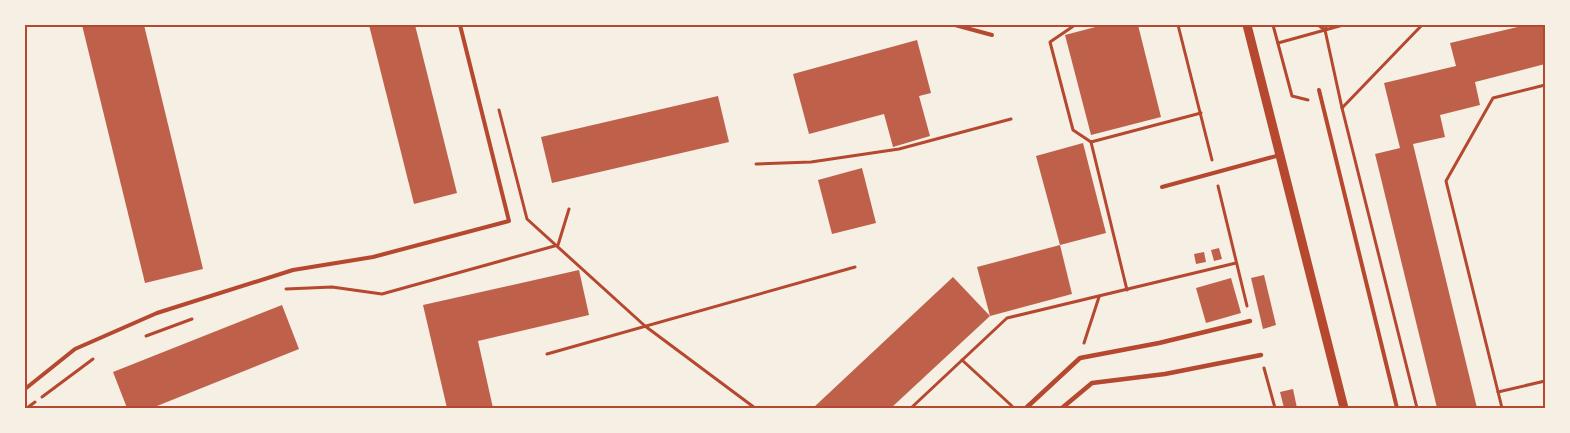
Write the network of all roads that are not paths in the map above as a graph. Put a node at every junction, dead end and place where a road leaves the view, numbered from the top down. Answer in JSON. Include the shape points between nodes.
{"nodes":[{"id":1,"x":460,"y":25,"type":"edge"},
{"id":2,"x":956,"y":25,"type":"edge"},
{"id":3,"x":1247,"y":25,"type":"edge"},
{"id":4,"x":992,"y":35,"type":"dead end"},
{"id":5,"x":1319,"y":90,"type":"dead end"},
{"id":6,"x":1281,"y":154,"type":"junction"},
{"id":7,"x":1162,"y":187,"type":"dead end"},
{"id":8,"x":1250,"y":321,"type":"road end"},
{"id":9,"x":1261,"y":355,"type":"road end"},
{"id":10,"x":25,"y":389,"type":"edge"},
{"id":11,"x":1026,"y":408,"type":"edge"},
{"id":12,"x":1062,"y":408,"type":"edge"},
{"id":13,"x":1344,"y":408,"type":"edge"},
{"id":14,"x":1397,"y":408,"type":"edge"}],
"edges":[{"from":1,"to":10,"type":"lane","via":[[509,221],[373,257],[293,270],[157,313],[75,349]]},
{"from":2,"to":4,"type":"lane"},
{"from":3,"to":6,"type":"street"},
{"from":5,"to":14,"type":"lane"},
{"from":6,"to":7,"type":"lane"},
{"from":6,"to":13,"type":"street"},
{"from":8,"to":11,"type":"street","via":[[1080,358]]},
{"from":9,"to":12,"type":"street","via":[[1165,374],[1092,383]]}]}
